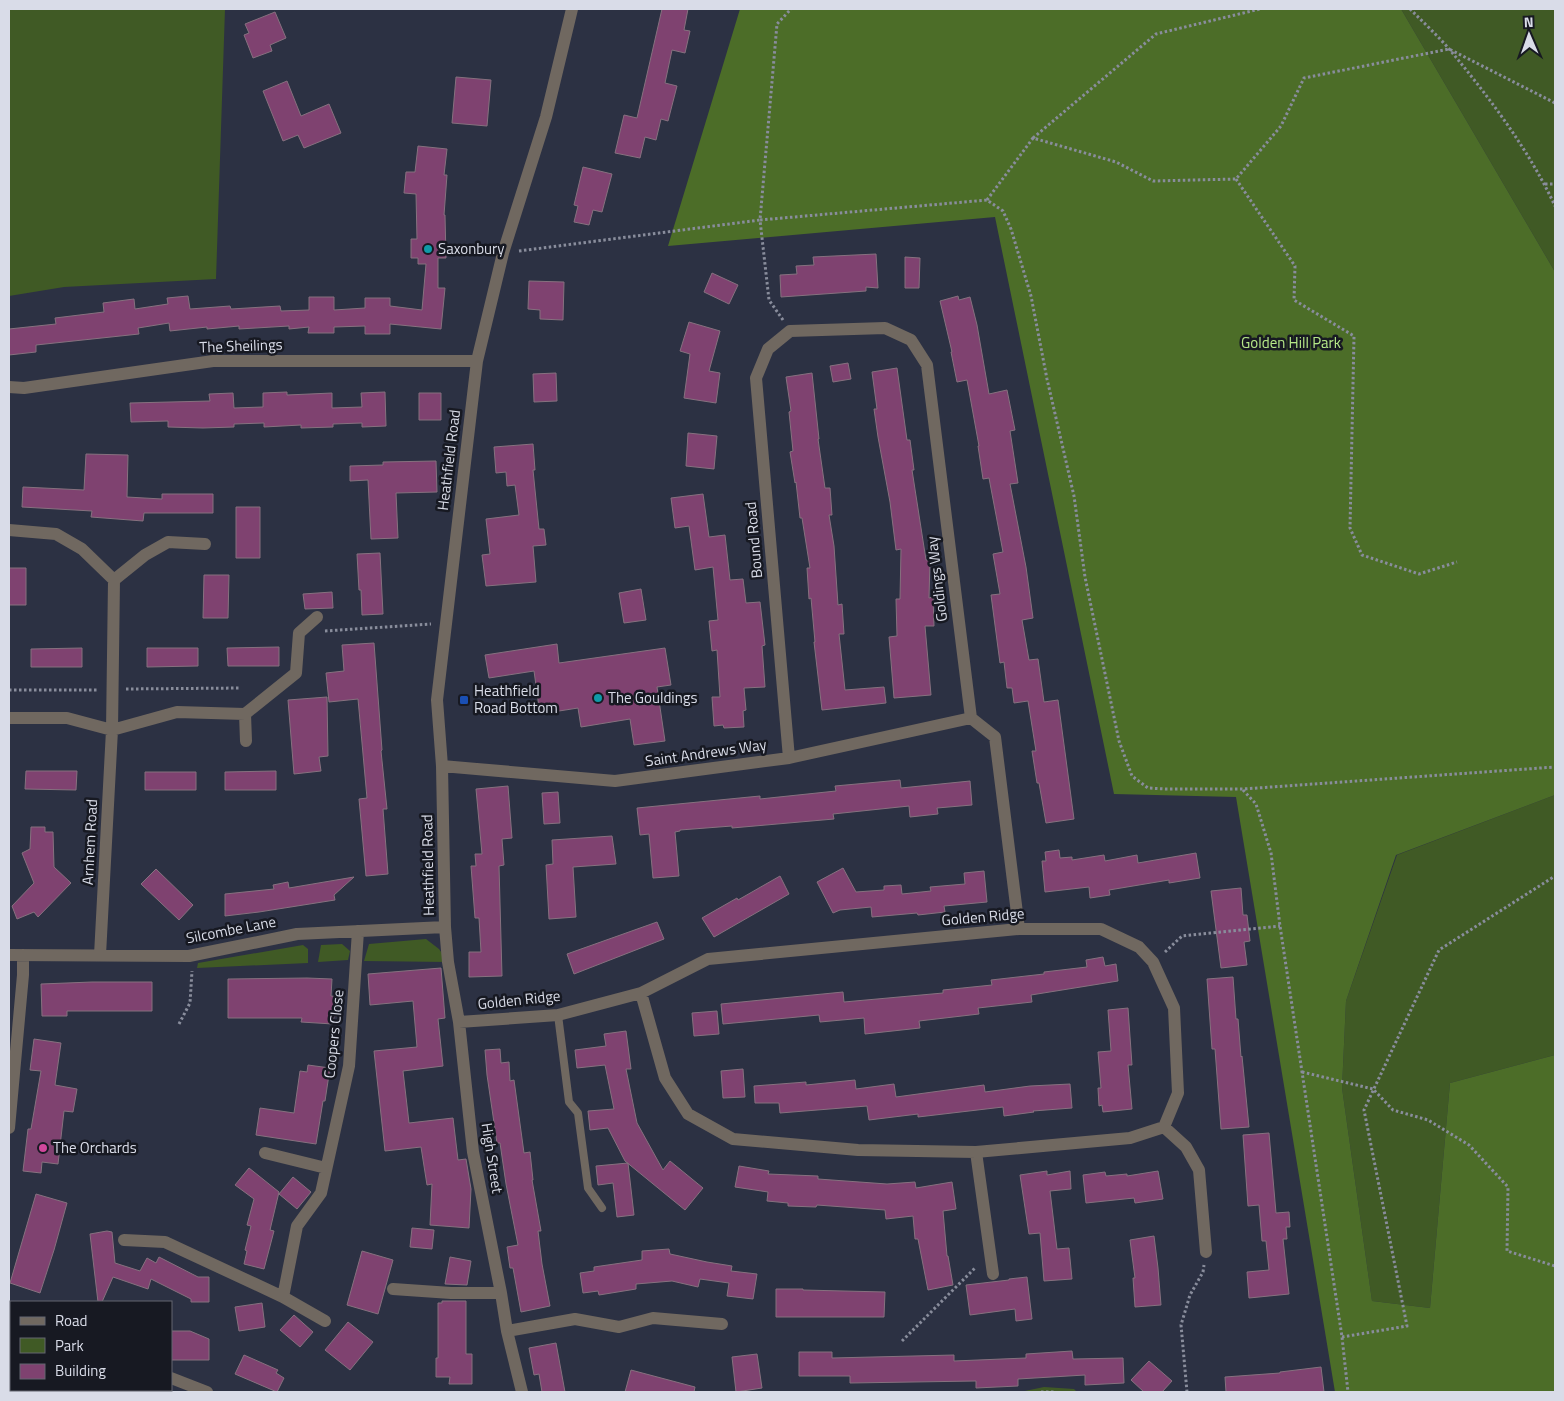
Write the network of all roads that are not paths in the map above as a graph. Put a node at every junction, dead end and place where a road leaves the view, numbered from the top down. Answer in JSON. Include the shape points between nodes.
{"nodes":[{"id":1,"x":572,"y":9,"type":"edge"},
{"id":2,"x":790,"y":331,"type":"joint"},
{"id":3,"x":477,"y":361,"type":"junction"},
{"id":4,"x":9,"y":387,"type":"edge"},
{"id":5,"x":9,"y":530,"type":"edge"},
{"id":6,"x":205,"y":544,"type":"dead end"},
{"id":7,"x":114,"y":580,"type":"junction"},
{"id":8,"x":317,"y":617,"type":"dead end"},
{"id":9,"x":245,"y":714,"type":"junction"},
{"id":10,"x":9,"y":718,"type":"edge"},
{"id":11,"x":970,"y":718,"type":"junction"},
{"id":12,"x":112,"y":730,"type":"junction"},
{"id":13,"x":246,"y":741,"type":"dead end"},
{"id":14,"x":789,"y":758,"type":"junction"},
{"id":15,"x":442,"y":766,"type":"junction"},
{"id":16,"x":445,"y":927,"type":"junction"},
{"id":17,"x":1019,"y":929,"type":"junction"},
{"id":18,"x":358,"y":931,"type":"junction"},
{"id":19,"x":9,"y":955,"type":"edge"},
{"id":20,"x":23,"y":955,"type":"junction"},
{"id":21,"x":100,"y":955,"type":"junction"},
{"id":22,"x":641,"y":993,"type":"junction"},
{"id":23,"x":558,"y":1015,"type":"junction"},
{"id":24,"x":459,"y":1022,"type":"junction"},
{"id":25,"x":1164,"y":1127,"type":"junction"},
{"id":26,"x":9,"y":1128,"type":"edge"},
{"id":27,"x":976,"y":1152,"type":"junction"},
{"id":28,"x":265,"y":1153,"type":"dead end"},
{"id":29,"x":326,"y":1168,"type":"junction"},
{"id":30,"x":602,"y":1208,"type":"dead end"},
{"id":31,"x":124,"y":1240,"type":"dead end"},
{"id":32,"x":1206,"y":1252,"type":"road end"},
{"id":33,"x":993,"y":1274,"type":"dead end"},
{"id":34,"x":393,"y":1289,"type":"dead end"},
{"id":35,"x":501,"y":1293,"type":"junction"},
{"id":36,"x":283,"y":1298,"type":"junction"},
{"id":37,"x":325,"y":1321,"type":"dead end"},
{"id":38,"x":722,"y":1324,"type":"dead end"},
{"id":39,"x":507,"y":1331,"type":"junction"},
{"id":40,"x":172,"y":1378,"type":"edge"},
{"id":41,"x":207,"y":1392,"type":"edge"},
{"id":42,"x":522,"y":1392,"type":"edge"}],
"edges":[{"from":1,"to":3,"type":"street","name":"Heathfield Road","via":[[546,116],[503,253]]},
{"from":2,"to":11,"type":"street","name":"Goldings Way","via":[[885,328],[911,340],[927,365]]},
{"from":2,"to":14,"type":"street","name":"Bound Road","via":[[768,349],[756,378]]},
{"from":3,"to":4,"type":"street","name":"The Sheilings","via":[[213,360],[24,388]]},
{"from":3,"to":15,"type":"street","name":"Heathfield Road","via":[[437,700]]},
{"from":5,"to":7,"type":"street","via":[[56,534],[82,549]]},
{"from":6,"to":7,"type":"street","via":[[168,542],[145,555]]},
{"from":7,"to":12,"type":"street","name":"Arnhem Road"},
{"from":8,"to":9,"type":"street","via":[[299,633],[296,672]]},
{"from":9,"to":12,"type":"street","via":[[176,712]]},
{"from":9,"to":13,"type":"street"},
{"from":10,"to":12,"type":"street","via":[[67,718]]},
{"from":11,"to":14,"type":"street","name":"Saint Andrews Way"},
{"from":11,"to":17,"type":"street","via":[[995,737]]},
{"from":12,"to":21,"type":"street","name":"Arnhem Road"},
{"from":14,"to":15,"type":"street","name":"Saint Andrews Way","via":[[614,781]]},
{"from":15,"to":16,"type":"street","name":"Heathfield Road"},
{"from":16,"to":18,"type":"street","name":"Silcombe Lane"},
{"from":16,"to":24,"type":"street","name":"High Street"},
{"from":17,"to":22,"type":"street","name":"Golden Ridge","via":[[708,959]]},
{"from":17,"to":25,"type":"street","name":"Golden Ridge","via":[[1101,929],[1139,947],[1153,962],[1174,1008],[1178,1093]]},
{"from":18,"to":21,"type":"street","name":"Silcombe Lane","via":[[297,934],[193,955]]},
{"from":18,"to":29,"type":"street","name":"Coopers Close","via":[[349,1066]]},
{"from":19,"to":20,"type":"street","name":"Silcombe Lane"},
{"from":20,"to":21,"type":"street","name":"Silcombe Lane"},
{"from":20,"to":26,"type":"street"},
{"from":22,"to":23,"type":"street","name":"Golden Ridge"},
{"from":22,"to":27,"type":"street","via":[[665,1078],[688,1114],[732,1139],[858,1150]]},
{"from":23,"to":24,"type":"street","name":"Golden Ridge"},
{"from":23,"to":30,"type":"lane","via":[[569,1102],[578,1113],[588,1188]]},
{"from":24,"to":35,"type":"street","name":"High Street","via":[[473,1152]]},
{"from":25,"to":27,"type":"street","via":[[1130,1138]]},
{"from":25,"to":32,"type":"street","via":[[1186,1147],[1199,1170]]},
{"from":27,"to":33,"type":"street"},
{"from":28,"to":29,"type":"street"},
{"from":29,"to":36,"type":"street","name":"Coopers Close","via":[[321,1193],[297,1226]]},
{"from":31,"to":36,"type":"street","via":[[165,1242]]},
{"from":34,"to":35,"type":"street","via":[[451,1294]]},
{"from":35,"to":39,"type":"street","name":"High Street"},
{"from":36,"to":37,"type":"street"},
{"from":38,"to":39,"type":"street","via":[[653,1318],[619,1328],[575,1319]]},
{"from":39,"to":42,"type":"street","name":"High Street"},
{"from":40,"to":41,"type":"street"}]}
